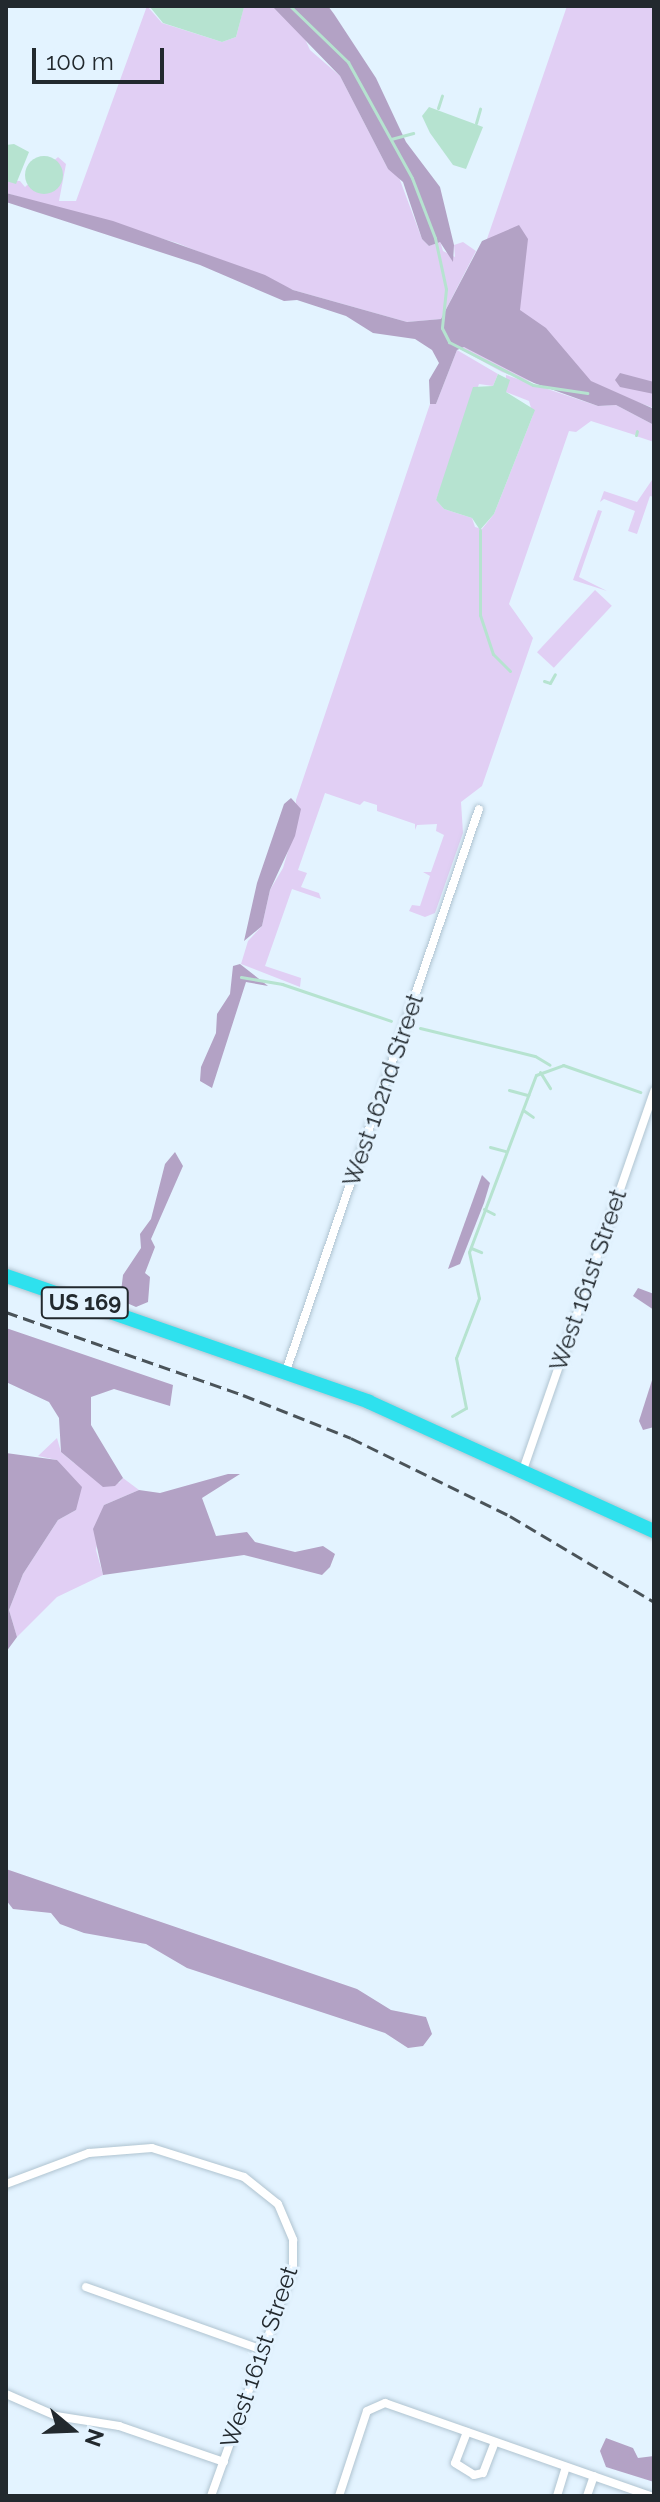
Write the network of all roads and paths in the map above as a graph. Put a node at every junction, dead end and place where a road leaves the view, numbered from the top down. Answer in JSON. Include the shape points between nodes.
{"nodes":[{"id":1,"x":479,"y":809,"type":"dead end"},
{"id":2,"x":654,"y":1091,"type":"edge"},
{"id":3,"x":6,"y":1276,"type":"edge"},
{"id":4,"x":286,"y":1371,"type":"junction"},
{"id":5,"x":523,"y":1470,"type":"junction"},
{"id":6,"x":654,"y":1531,"type":"edge"},
{"id":7,"x":6,"y":2184,"type":"edge"},
{"id":8,"x":86,"y":2287,"type":"dead end"},
{"id":9,"x":263,"y":2350,"type":"junction"},
{"id":10,"x":6,"y":2394,"type":"edge"},
{"id":11,"x":467,"y":2432,"type":"junction"},
{"id":12,"x":495,"y":2442,"type":"junction"},
{"id":13,"x":224,"y":2462,"type":"junction"},
{"id":14,"x":566,"y":2467,"type":"junction"},
{"id":15,"x":594,"y":2476,"type":"junction"},
{"id":16,"x":211,"y":2496,"type":"edge"},
{"id":17,"x":339,"y":2496,"type":"edge"},
{"id":18,"x":557,"y":2496,"type":"edge"},
{"id":19,"x":587,"y":2496,"type":"edge"},
{"id":20,"x":651,"y":2496,"type":"edge"}],
"edges":[{"from":1,"to":4,"type":"street","name":"West 162nd Street"},
{"from":2,"to":5,"type":"street","name":"West 161st Street"},
{"from":3,"to":4,"type":"highway","number":"US 169"},
{"from":4,"to":5,"type":"highway","number":"US 169"},
{"from":5,"to":6,"type":"highway","number":"US 169"},
{"from":7,"to":9,"type":"street","name":"West 161st Street","via":[[89,2153],[152,2148],[251,2180],[285,2217],[293,2240],[293,2267]]},
{"from":8,"to":9,"type":"street"},
{"from":9,"to":13,"type":"street","name":"West 161st Street"},
{"from":10,"to":13,"type":"street","via":[[48,2414],[119,2426]]},
{"from":11,"to":12,"type":"street"},
{"from":11,"to":12,"type":"street","via":[[455,2463],[474,2475],[483,2473]]},
{"from":11,"to":17,"type":"street","via":[[375,2404],[367,2411]]},
{"from":12,"to":14,"type":"street"},
{"from":13,"to":16,"type":"street","name":"West 161st Street"},
{"from":14,"to":15,"type":"street"},
{"from":14,"to":18,"type":"street"},
{"from":15,"to":19,"type":"street"},
{"from":15,"to":20,"type":"street"}]}
